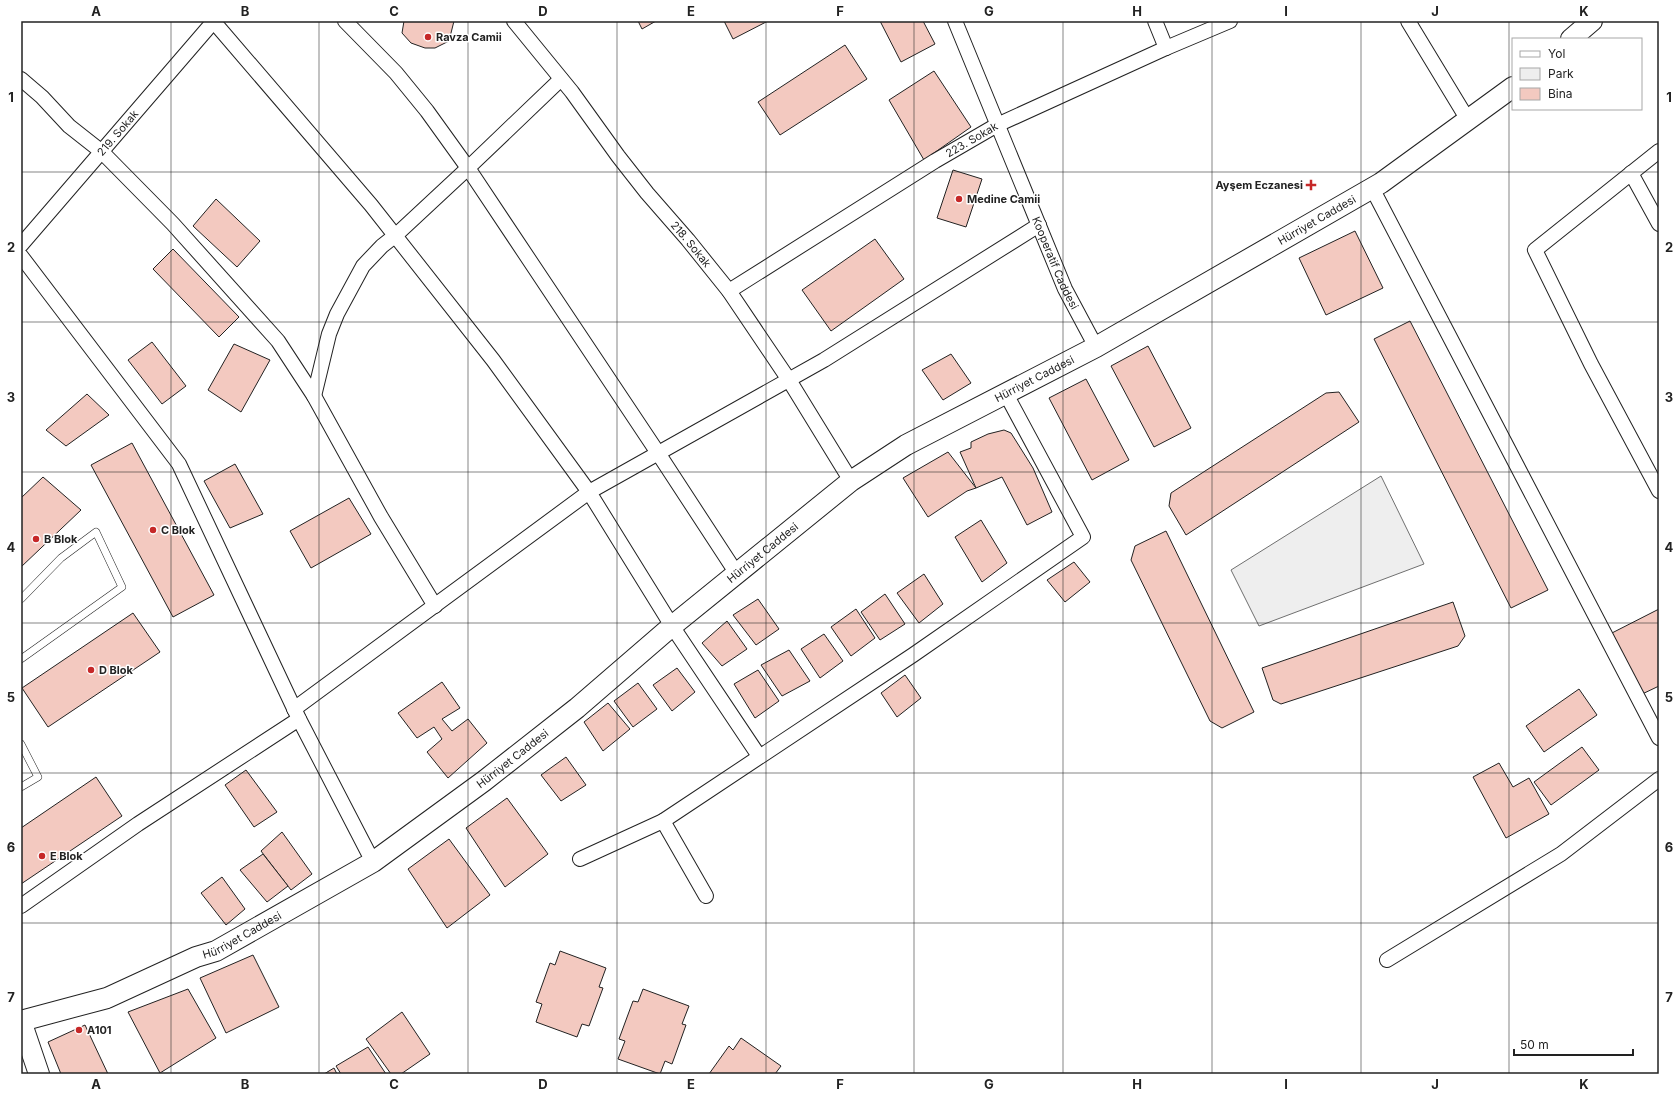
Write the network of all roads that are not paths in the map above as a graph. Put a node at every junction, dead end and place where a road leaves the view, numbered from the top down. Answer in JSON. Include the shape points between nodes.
{"nodes":[{"id":1,"x":214,"y":21,"type":"edge"},
{"id":2,"x":345,"y":21,"type":"edge"},
{"id":3,"x":514,"y":21,"type":"edge"},
{"id":4,"x":955,"y":21,"type":"edge"},
{"id":5,"x":1155,"y":21,"type":"edge"},
{"id":6,"x":1230,"y":21,"type":"edge"},
{"id":7,"x":1408,"y":21,"type":"edge"},
{"id":8,"x":1590,"y":22,"type":"edge"},
{"id":9,"x":1572,"y":38,"type":"edge"},
{"id":10,"x":1166,"y":48,"type":"junction"},
{"id":11,"x":561,"y":78,"type":"junction"},
{"id":12,"x":21,"y":79,"type":"edge"},
{"id":13,"x":1512,"y":88,"type":"edge"},
{"id":14,"x":1468,"y":120,"type":"junction"},
{"id":15,"x":997,"y":125,"type":"junction"},
{"id":16,"x":1659,"y":151,"type":"edge"},
{"id":17,"x":102,"y":152,"type":"junction"},
{"id":18,"x":468,"y":168,"type":"junction"},
{"id":19,"x":1631,"y":174,"type":"junction"},
{"id":20,"x":1372,"y":188,"type":"junction"},
{"id":21,"x":1659,"y":224,"type":"edge"},
{"id":22,"x":1039,"y":225,"type":"junction"},
{"id":23,"x":396,"y":235,"type":"junction"},
{"id":24,"x":21,"y":245,"type":"edge"},
{"id":25,"x":21,"y":256,"type":"edge"},
{"id":26,"x":729,"y":291,"type":"junction"},
{"id":27,"x":1096,"y":347,"type":"junction"},
{"id":28,"x":789,"y":380,"type":"junction"},
{"id":29,"x":1006,"y":394,"type":"junction"},
{"id":30,"x":314,"y":396,"type":"junction"},
{"id":31,"x":658,"y":453,"type":"junction"},
{"id":32,"x":851,"y":481,"type":"junction"},
{"id":33,"x":1659,"y":490,"type":"edge"},
{"id":34,"x":590,"y":492,"type":"junction"},
{"id":35,"x":736,"y":574,"type":"junction"},
{"id":36,"x":21,"y":599,"type":"edge"},
{"id":37,"x":435,"y":606,"type":"junction"},
{"id":38,"x":672,"y":626,"type":"junction"},
{"id":39,"x":21,"y":660,"type":"edge"},
{"id":40,"x":297,"y":714,"type":"junction"},
{"id":41,"x":1659,"y":738,"type":"edge"},
{"id":42,"x":21,"y":744,"type":"edge"},
{"id":43,"x":759,"y":756,"type":"junction"},
{"id":44,"x":1659,"y":779,"type":"edge"},
{"id":45,"x":21,"y":788,"type":"edge"},
{"id":46,"x":663,"y":821,"type":"junction"},
{"id":47,"x":580,"y":859,"type":"dead end"},
{"id":48,"x":374,"y":862,"type":"junction"},
{"id":49,"x":706,"y":896,"type":"dead end"},
{"id":50,"x":21,"y":906,"type":"edge"},
{"id":51,"x":1387,"y":960,"type":"dead end"},
{"id":52,"x":21,"y":1021,"type":"edge"},
{"id":53,"x":39,"y":1074,"type":"edge"}],
"edges":[{"from":1,"to":17,"type":"street","name":"219. Sokak"},
{"from":1,"to":23,"type":"street"},
{"from":2,"to":18,"type":"street","via":[[396,73]]},
{"from":3,"to":11,"type":"street","name":"218. Sokak"},
{"from":4,"to":15,"type":"street","name":"Kooperatif Caddesi"},
{"from":5,"to":10,"type":"street"},
{"from":6,"to":10,"type":"street","name":"223. Sokak"},
{"from":7,"to":14,"type":"street"},
{"from":8,"to":9,"type":"street"},
{"from":10,"to":15,"type":"street","name":"223. Sokak"},
{"from":11,"to":18,"type":"street"},
{"from":11,"to":26,"type":"street","name":"218. Sokak","via":[[647,193]]},
{"from":12,"to":17,"type":"street","via":[[69,126]]},
{"from":13,"to":14,"type":"street","name":"Hürriyet Caddesi"},
{"from":14,"to":20,"type":"street","name":"Hürriyet Caddesi"},
{"from":15,"to":22,"type":"street","name":"Kooperatif Caddesi"},
{"from":15,"to":26,"type":"street","name":"223. Sokak","via":[[935,161]]},
{"from":16,"to":19,"type":"street"},
{"from":17,"to":24,"type":"street","name":"219. Sokak"},
{"from":17,"to":30,"type":"street","via":[[173,224],[278,341]]},
{"from":18,"to":23,"type":"street"},
{"from":18,"to":31,"type":"street"},
{"from":19,"to":21,"type":"street"},
{"from":19,"to":33,"type":"street","via":[[1535,250],[1591,364]]},
{"from":20,"to":27,"type":"street","name":"Hürriyet Caddesi"},
{"from":20,"to":41,"type":"street"},
{"from":22,"to":27,"type":"street","name":"Kooperatif Caddesi","via":[[1065,290]]},
{"from":22,"to":28,"type":"street"},
{"from":23,"to":30,"type":"street","via":[[363,266],[337,314],[329,334]]},
{"from":23,"to":34,"type":"street","via":[[493,360]]},
{"from":25,"to":40,"type":"street","via":[[179,464]]},
{"from":26,"to":28,"type":"street","name":"218. Sokak"},
{"from":27,"to":29,"type":"street","name":"Hürriyet Caddesi"},
{"from":28,"to":31,"type":"street"},
{"from":28,"to":32,"type":"street","name":"218. Sokak"},
{"from":29,"to":32,"type":"street","name":"Hürriyet Caddesi","via":[[906,445]]},
{"from":29,"to":43,"type":"street","via":[[1083,537],[913,655]]},
{"from":30,"to":37,"type":"street","via":[[381,517]]},
{"from":31,"to":34,"type":"street"},
{"from":31,"to":35,"type":"street"},
{"from":32,"to":35,"type":"street","name":"Hürriyet Caddesi"},
{"from":34,"to":37,"type":"street"},
{"from":34,"to":38,"type":"street"},
{"from":35,"to":38,"type":"street","name":"Hürriyet Caddesi"},
{"from":36,"to":39,"type":"lane","via":[[61,558],[96,532],[122,587]]},
{"from":37,"to":40,"type":"street"},
{"from":38,"to":43,"type":"street"},
{"from":38,"to":48,"type":"street","name":"Hürriyet Caddesi","via":[[571,713]]},
{"from":40,"to":48,"type":"street"},
{"from":40,"to":50,"type":"street"},
{"from":42,"to":45,"type":"lane","via":[[38,778]]},
{"from":43,"to":46,"type":"street"},
{"from":44,"to":51,"type":"street","via":[[1561,854]]},
{"from":46,"to":47,"type":"street"},
{"from":46,"to":49,"type":"street"},
{"from":48,"to":52,"type":"street","name":"Hürriyet Caddesi","via":[[216,951],[196,956],[107,998]]},
{"from":52,"to":53,"type":"street"}]}
